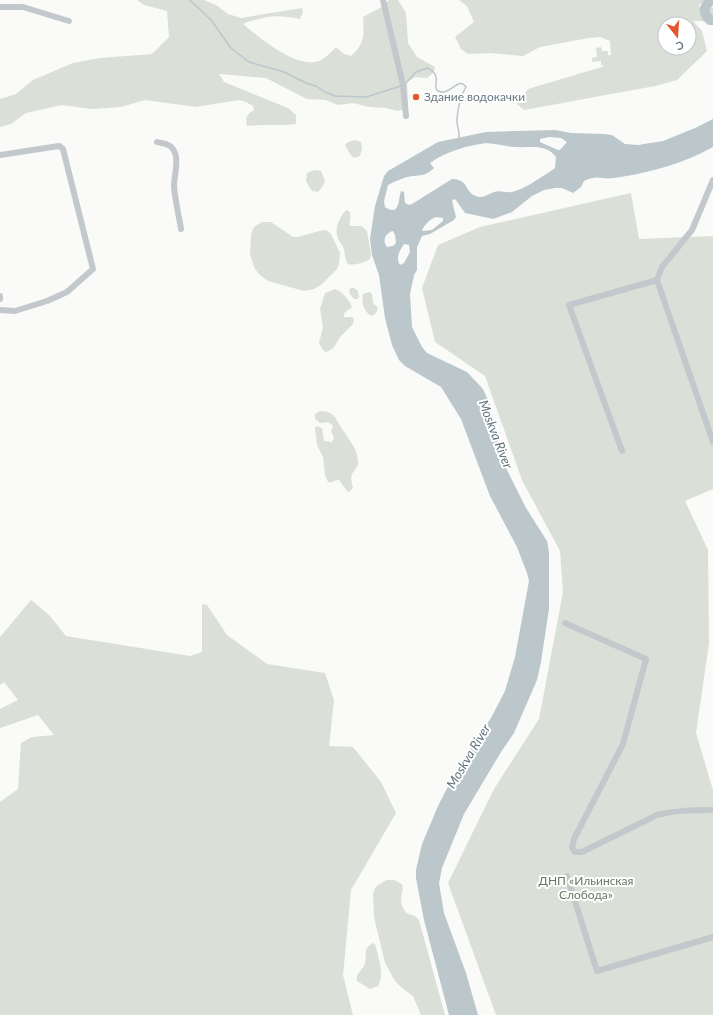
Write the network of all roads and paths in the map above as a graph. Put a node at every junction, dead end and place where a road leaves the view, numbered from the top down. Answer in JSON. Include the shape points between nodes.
{"nodes":[{"id":1,"x":383,"y":0,"type":"edge"},
{"id":2,"x":0,"y":7,"type":"edge"},
{"id":3,"x":69,"y":21,"type":"dead end"},
{"id":4,"x":406,"y":116,"type":"dead end"},
{"id":5,"x":157,"y":142,"type":"dead end"},
{"id":6,"x":0,"y":155,"type":"edge"},
{"id":7,"x":713,"y":180,"type":"edge"},
{"id":8,"x":181,"y":230,"type":"dead end"},
{"id":9,"x":658,"y":280,"type":"junction"},
{"id":10,"x":0,"y":296,"type":"edge"},
{"id":11,"x":0,"y":299,"type":"edge"},
{"id":12,"x":0,"y":310,"type":"edge"},
{"id":13,"x":713,"y":442,"type":"edge"},
{"id":14,"x":622,"y":451,"type":"dead end"},
{"id":15,"x":565,"y":623,"type":"dead end"},
{"id":16,"x":713,"y":810,"type":"edge"},
{"id":17,"x":567,"y":876,"type":"dead end"},
{"id":18,"x":713,"y":937,"type":"edge"}],
"edges":[{"from":1,"to":4,"type":"street","via":[[403,85]]},
{"from":2,"to":3,"type":"street","via":[[23,7]]},
{"from":5,"to":8,"type":"street","via":[[167,144],[176,155],[174,187]]},
{"from":6,"to":12,"type":"street","via":[[59,146],[63,149],[93,269],[67,292],[54,298],[15,311]]},
{"from":7,"to":9,"type":"street","via":[[692,230],[662,267]]},
{"from":9,"to":13,"type":"street"},
{"from":9,"to":14,"type":"street","via":[[569,305]]},
{"from":10,"to":11,"type":"street"},
{"from":15,"to":16,"type":"street","via":[[646,659],[623,744],[574,839],[572,848],[575,852],[582,852],[657,815],[683,810]]},
{"from":17,"to":18,"type":"street","via":[[597,971]]}]}
